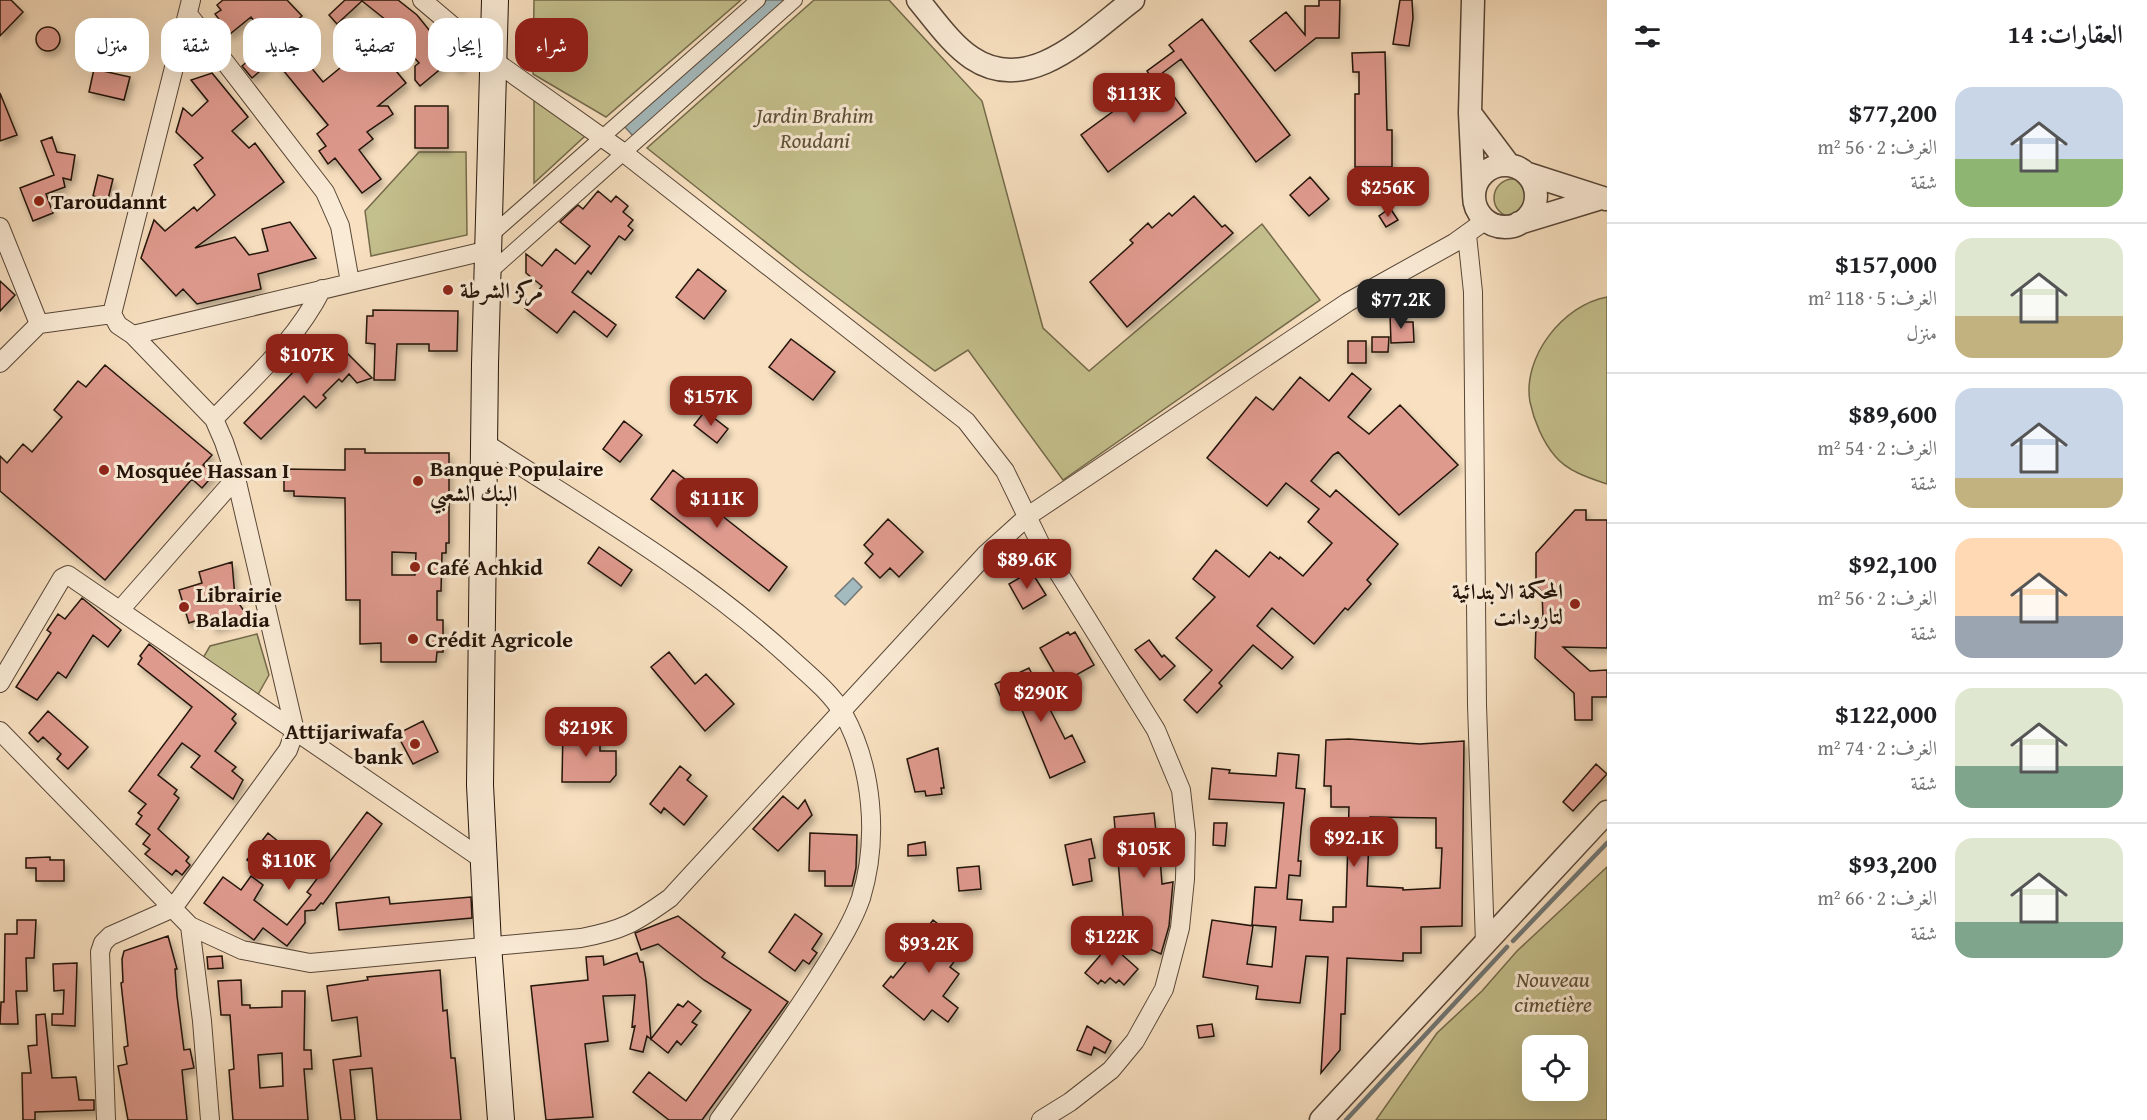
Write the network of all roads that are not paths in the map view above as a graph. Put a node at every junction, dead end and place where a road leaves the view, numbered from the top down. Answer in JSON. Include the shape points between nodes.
{"nodes":[{"id":1,"x":422,"y":0,"type":"edge"},
{"id":2,"x":495,"y":0,"type":"edge"},
{"id":3,"x":759,"y":0,"type":"edge"},
{"id":4,"x":795,"y":0,"type":"edge"},
{"id":5,"x":918,"y":0,"type":"edge"},
{"id":6,"x":1133,"y":0,"type":"edge"},
{"id":7,"x":1473,"y":0,"type":"edge"},
{"id":8,"x":190,"y":7,"type":"edge"},
{"id":9,"x":444,"y":18,"type":"edge"},
{"id":10,"x":495,"y":18,"type":"edge"},
{"id":11,"x":724,"y":31,"type":"junction"},
{"id":12,"x":740,"y":49,"type":"junction"},
{"id":13,"x":503,"y":66,"type":"edge"},
{"id":14,"x":494,"y":72,"type":"edge"},
{"id":15,"x":1470,"y":113,"type":"junction"},
{"id":16,"x":603,"y":138,"type":"junction"},
{"id":17,"x":624,"y":153,"type":"junction"},
{"id":18,"x":1518,"y":169,"type":"junction"},
{"id":19,"x":1474,"y":195,"type":"junction"},
{"id":20,"x":1604,"y":199,"type":"edge"},
{"id":21,"x":1486,"y":220,"type":"junction"},
{"id":22,"x":1518,"y":224,"type":"junction"},
{"id":23,"x":0,"y":227,"type":"edge"},
{"id":24,"x":1467,"y":235,"type":"junction"},
{"id":25,"x":488,"y":254,"type":"junction"},
{"id":26,"x":350,"y":282,"type":"junction"},
{"id":27,"x":322,"y":290,"type":"junction"},
{"id":28,"x":112,"y":314,"type":"junction"},
{"id":29,"x":39,"y":324,"type":"junction"},
{"id":30,"x":134,"y":334,"type":"junction"},
{"id":31,"x":0,"y":363,"type":"edge"},
{"id":32,"x":214,"y":419,"type":"junction"},
{"id":33,"x":485,"y":443,"type":"junction"},
{"id":34,"x":236,"y":478,"type":"junction"},
{"id":35,"x":1028,"y":516,"type":"junction"},
{"id":36,"x":120,"y":610,"type":"junction"},
{"id":37,"x":0,"y":683,"type":"edge"},
{"id":38,"x":842,"y":711,"type":"junction"},
{"id":39,"x":0,"y":731,"type":"edge"},
{"id":40,"x":295,"y":731,"type":"junction"},
{"id":41,"x":1607,"y":812,"type":"edge"},
{"id":42,"x":485,"y":861,"type":"junction"},
{"id":43,"x":173,"y":908,"type":"junction"},
{"id":44,"x":190,"y":926,"type":"junction"},
{"id":45,"x":1485,"y":943,"type":"junction"},
{"id":46,"x":488,"y":945,"type":"junction"},
{"id":47,"x":106,"y":1120,"type":"edge"},
{"id":48,"x":210,"y":1120,"type":"edge"},
{"id":49,"x":501,"y":1120,"type":"edge"},
{"id":50,"x":719,"y":1120,"type":"edge"},
{"id":51,"x":1041,"y":1120,"type":"edge"},
{"id":52,"x":1321,"y":1120,"type":"edge"}],
"edges":[{"from":1,"to":9,"type":"street"},
{"from":2,"to":10,"type":"main road"},
{"from":3,"to":11,"type":"street"},
{"from":4,"to":12,"type":"street"},
{"from":5,"to":6,"type":"street","via":[[970,57],[995,69],[1016,71],[1056,57]]},
{"from":7,"to":15,"type":"street"},
{"from":8,"to":26,"type":"street","via":[[325,192],[340,226]]},
{"from":8,"to":28,"type":"street"},
{"from":11,"to":12,"type":"street"},
{"from":11,"to":16,"type":"street"},
{"from":12,"to":17,"type":"street"},
{"from":13,"to":16,"type":"street"},
{"from":14,"to":25,"type":"main road"},
{"from":15,"to":18,"type":"street"},
{"from":15,"to":19,"type":"street"},
{"from":16,"to":17,"type":"street"},
{"from":16,"to":25,"type":"street"},
{"from":17,"to":25,"type":"street"},
{"from":17,"to":35,"type":"street","via":[[966,421],[1005,471]]},
{"from":18,"to":19,"type":"street","via":[[1496,166],[1485,172]]},
{"from":18,"to":20,"type":"street"},
{"from":18,"to":22,"type":"street","via":[[1534,184],[1536,195],[1528,217]]},
{"from":19,"to":21,"type":"street","via":[[1478,212]]},
{"from":20,"to":22,"type":"street"},
{"from":21,"to":22,"type":"street","via":[[1507,227]]},
{"from":21,"to":24,"type":"street"},
{"from":23,"to":29,"type":"street"},
{"from":24,"to":35,"type":"street","via":[[1348,302]]},
{"from":24,"to":45,"type":"street","via":[[1473,304],[1477,705]]},
{"from":25,"to":26,"type":"street"},
{"from":25,"to":33,"type":"main road"},
{"from":26,"to":27,"type":"street"},
{"from":27,"to":30,"type":"street"},
{"from":27,"to":32,"type":"street","via":[[292,338]]},
{"from":28,"to":29,"type":"street"},
{"from":28,"to":30,"type":"street","via":[[118,325]]},
{"from":29,"to":31,"type":"street"},
{"from":30,"to":32,"type":"street"},
{"from":32,"to":34,"type":"street"},
{"from":33,"to":38,"type":"street","via":[[706,588],[775,645]]},
{"from":33,"to":42,"type":"main road","via":[[480,785]]},
{"from":34,"to":36,"type":"street"},
{"from":34,"to":40,"type":"street"},
{"from":35,"to":38,"type":"street","via":[[985,555]]},
{"from":35,"to":51,"type":"street","via":[[1046,553],[1156,730],[1181,790],[1186,834],[1180,928],[1164,990],[1135,1041],[1111,1070]]},
{"from":36,"to":37,"type":"street","via":[[75,578],[62,578]]},
{"from":36,"to":40,"type":"street"},
{"from":38,"to":46,"type":"street","via":[[670,898],[634,924],[581,938]]},
{"from":38,"to":50,"type":"street","via":[[866,775],[871,819],[870,860],[860,899],[846,932],[803,1003]]},
{"from":39,"to":43,"type":"street"},
{"from":40,"to":42,"type":"street"},
{"from":40,"to":43,"type":"street","via":[[288,750]]},
{"from":41,"to":45,"type":"street"},
{"from":42,"to":46,"type":"main road"},
{"from":43,"to":44,"type":"street"},
{"from":43,"to":47,"type":"street","via":[[110,936],[100,952]]},
{"from":44,"to":46,"type":"street","via":[[242,950],[310,963]]},
{"from":44,"to":48,"type":"street"},
{"from":45,"to":52,"type":"street"},
{"from":46,"to":49,"type":"main road"}]}
